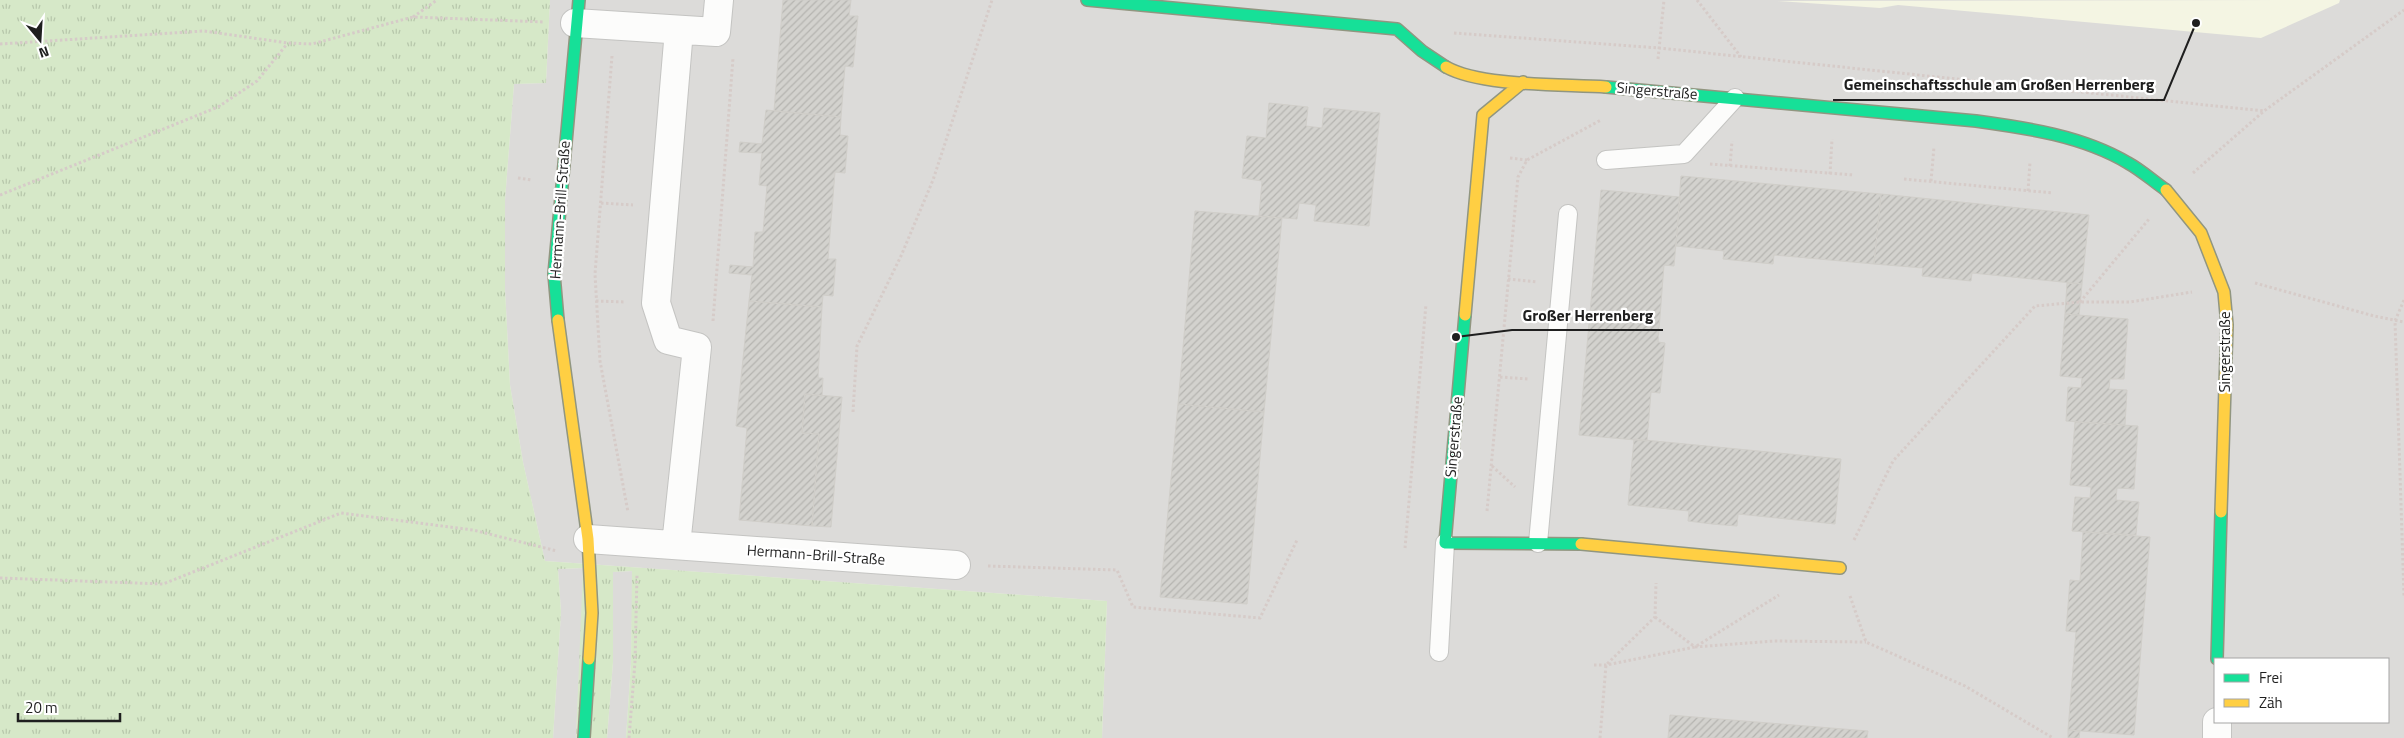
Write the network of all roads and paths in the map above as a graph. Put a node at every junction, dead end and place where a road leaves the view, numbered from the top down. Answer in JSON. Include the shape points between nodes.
{"nodes":[{"id":1,"x":437,"y":0,"type":"edge"},
{"id":2,"x":719,"y":0,"type":"edge"},
{"id":3,"x":992,"y":0,"type":"edge"},
{"id":4,"x":1087,"y":0,"type":"edge"},
{"id":5,"x":1664,"y":0,"type":"edge"},
{"id":6,"x":1697,"y":0,"type":"edge"},
{"id":7,"x":2404,"y":10,"type":"edge"},
{"id":8,"x":577,"y":11,"type":"edge"},
{"id":9,"x":413,"y":17,"type":"junction"},
{"id":10,"x":615,"y":26,"type":"junction"},
{"id":11,"x":679,"y":30,"type":"junction"},
{"id":12,"x":716,"y":32,"type":"junction"},
{"id":13,"x":1445,"y":32,"type":"dead end"},
{"id":14,"x":288,"y":43,"type":"junction"},
{"id":15,"x":0,"y":44,"type":"edge"},
{"id":16,"x":1659,"y":48,"type":"junction"},
{"id":17,"x":1741,"y":57,"type":"junction"},
{"id":18,"x":1524,"y":82,"type":"junction"},
{"id":19,"x":1655,"y":90,"type":"junction"},
{"id":20,"x":1736,"y":98,"type":"junction"},
{"id":21,"x":2264,"y":111,"type":"junction"},
{"id":22,"x":1604,"y":118,"type":"dead end"},
{"id":23,"x":1684,"y":154,"type":"junction"},
{"id":24,"x":1606,"y":160,"type":"dead end"},
{"id":25,"x":1854,"y":175,"type":"dead end"},
{"id":26,"x":1904,"y":179,"type":"dead end"},
{"id":27,"x":2053,"y":193,"type":"dead end"},
{"id":28,"x":2170,"y":193,"type":"junction"},
{"id":29,"x":0,"y":195,"type":"edge"},
{"id":30,"x":1568,"y":214,"type":"dead end"},
{"id":31,"x":2223,"y":287,"type":"junction"},
{"id":32,"x":2404,"y":300,"type":"edge"},
{"id":33,"x":2080,"y":302,"type":"junction"},
{"id":34,"x":1426,"y":304,"type":"dead end"},
{"id":35,"x":2395,"y":321,"type":"junction"},
{"id":36,"x":2404,"y":322,"type":"edge"},
{"id":37,"x":697,"y":347,"type":"junction"},
{"id":38,"x":853,"y":412,"type":"dead end"},
{"id":39,"x":1297,"y":540,"type":"dead end"},
{"id":40,"x":634,"y":542,"type":"junction"},
{"id":41,"x":1445,"y":542,"type":"junction"},
{"id":42,"x":1538,"y":543,"type":"junction"},
{"id":43,"x":1484,"y":544,"type":"junction"},
{"id":44,"x":676,"y":545,"type":"junction"},
{"id":45,"x":1405,"y":548,"type":"dead end"},
{"id":46,"x":589,"y":549,"type":"junction"},
{"id":47,"x":1657,"y":553,"type":"junction"},
{"id":48,"x":956,"y":565,"type":"joint"},
{"id":49,"x":1810,"y":566,"type":"junction"},
{"id":50,"x":1840,"y":568,"type":"junction"},
{"id":51,"x":0,"y":578,"type":"edge"},
{"id":52,"x":2404,"y":596,"type":"edge"},
{"id":53,"x":1655,"y":617,"type":"junction"},
{"id":54,"x":1866,"y":642,"type":"junction"},
{"id":55,"x":1695,"y":647,"type":"junction"},
{"id":56,"x":1439,"y":652,"type":"dead end"},
{"id":57,"x":2217,"y":658,"type":"edge"},
{"id":58,"x":1594,"y":664,"type":"dead end"},
{"id":59,"x":1606,"y":665,"type":"junction"},
{"id":60,"x":2216,"y":723,"type":"edge"},
{"id":61,"x":584,"y":738,"type":"edge"},
{"id":62,"x":629,"y":738,"type":"edge"},
{"id":63,"x":1600,"y":738,"type":"edge"},
{"id":64,"x":2053,"y":738,"type":"edge"},
{"id":65,"x":2217,"y":738,"type":"edge"}],
"edges":[{"from":1,"to":9,"type":"path"},
{"from":2,"to":12,"type":"street"},
{"from":3,"to":38,"type":"path","via":[[933,180],[902,256],[857,346]]},
{"from":4,"to":18,"type":"street","via":[[1397,29],[1428,57],[1471,77]]},
{"from":5,"to":16,"type":"path"},
{"from":6,"to":17,"type":"path"},
{"from":7,"to":21,"type":"path"},
{"from":8,"to":9,"type":"path"},
{"from":8,"to":10,"type":"street"},
{"from":8,"to":46,"type":"street","name":"Hermann-Brill-Straße","via":[[554,274],[560,348]]},
{"from":9,"to":14,"type":"path","via":[[312,44]]},
{"from":10,"to":11,"type":"street"},
{"from":10,"to":40,"type":"path","via":[[595,274],[600,361]]},
{"from":11,"to":12,"type":"street"},
{"from":11,"to":37,"type":"street","via":[[656,303],[668,340]]},
{"from":12,"to":37,"type":"path","via":[[735,34],[712,334]]},
{"from":13,"to":16,"type":"path"},
{"from":14,"to":15,"type":"path","via":[[204,32]]},
{"from":14,"to":29,"type":"path","via":[[257,81],[218,107]]},
{"from":16,"to":17,"type":"path"},
{"from":16,"to":19,"type":"path"},
{"from":17,"to":21,"type":"path"},
{"from":18,"to":19,"type":"street","name":"Singerstraße"},
{"from":18,"to":41,"type":"street","name":"Singerstraße","via":[[1483,115]]},
{"from":19,"to":20,"type":"street","name":"Singerstraße"},
{"from":20,"to":23,"type":"lane"},
{"from":20,"to":28,"type":"street","name":"Singerstraße","via":[[2033,128],[2101,148],[2144,172]]},
{"from":21,"to":28,"type":"path"},
{"from":22,"to":43,"type":"path","via":[[1527,160],[1518,176]]},
{"from":23,"to":24,"type":"lane"},
{"from":23,"to":25,"type":"path","via":[[1707,164]]},
{"from":26,"to":27,"type":"path"},
{"from":28,"to":31,"type":"street","name":"Singerstraße","via":[[2193,220]]},
{"from":28,"to":33,"type":"path"},
{"from":30,"to":42,"type":"lane"},
{"from":31,"to":33,"type":"path","via":[[2130,302]]},
{"from":31,"to":35,"type":"path","via":[[2259,282]]},
{"from":31,"to":57,"type":"street","name":"Singerstraße","via":[[2227,325]]},
{"from":32,"to":35,"type":"path"},
{"from":33,"to":50,"type":"path","via":[[2035,306],[1893,461]]},
{"from":34,"to":45,"type":"path"},
{"from":35,"to":36,"type":"path"},
{"from":35,"to":52,"type":"path"},
{"from":37,"to":44,"type":"street"},
{"from":39,"to":48,"type":"path","via":[[1260,618],[1133,607],[1117,570]]},
{"from":40,"to":44,"type":"street","name":"Hermann-Brill-Straße"},
{"from":40,"to":46,"type":"street","name":"Hermann-Brill-Straße"},
{"from":40,"to":62,"type":"path","via":[[635,662]]},
{"from":41,"to":43,"type":"street"},
{"from":41,"to":56,"type":"lane"},
{"from":42,"to":43,"type":"street"},
{"from":42,"to":47,"type":"street","via":[[1580,544]]},
{"from":44,"to":48,"type":"street","name":"Hermann-Brill-Straße"},
{"from":46,"to":51,"type":"path","via":[[341,513],[163,584]]},
{"from":46,"to":61,"type":"street","name":"Hermann-Brill-Straße","via":[[592,613]]},
{"from":47,"to":49,"type":"street"},
{"from":47,"to":53,"type":"path"},
{"from":49,"to":50,"type":"street"},
{"from":49,"to":55,"type":"path","via":[[1809,576]]},
{"from":50,"to":54,"type":"path"},
{"from":53,"to":55,"type":"path"},
{"from":53,"to":59,"type":"path"},
{"from":54,"to":55,"type":"path","via":[[1774,641]]},
{"from":54,"to":64,"type":"path","via":[[1965,686]]},
{"from":55,"to":59,"type":"path"},
{"from":58,"to":59,"type":"path"},
{"from":59,"to":63,"type":"path"},
{"from":60,"to":65,"type":"street"}]}
